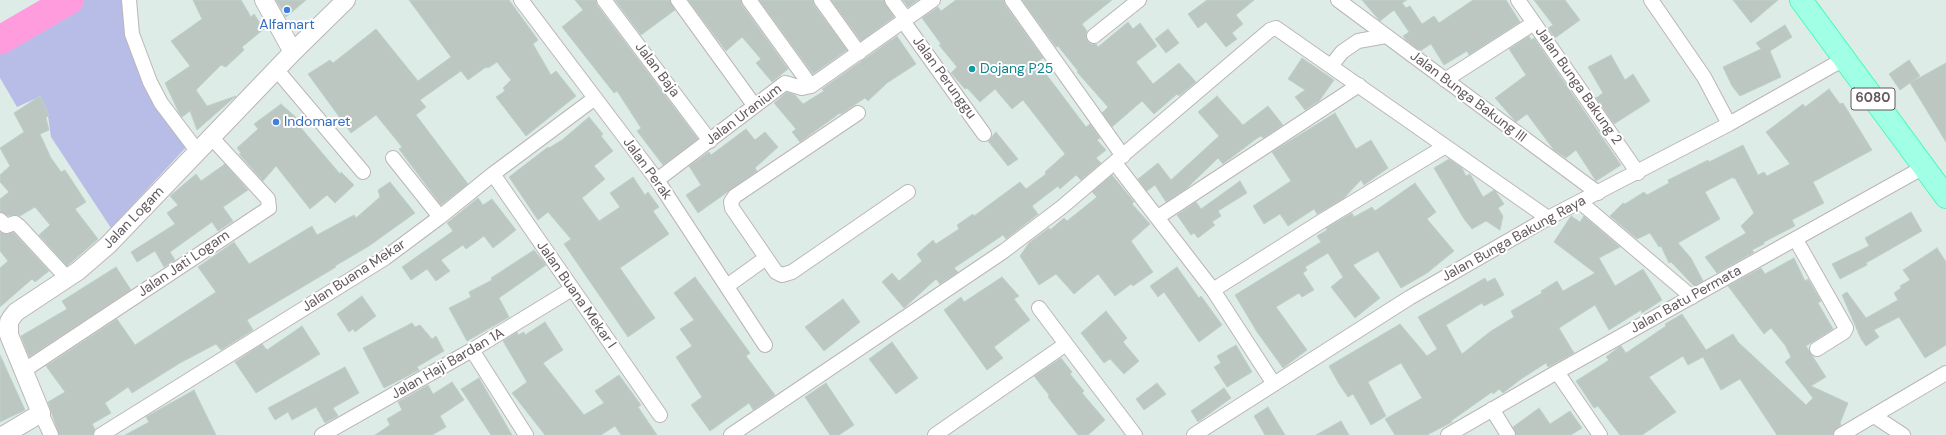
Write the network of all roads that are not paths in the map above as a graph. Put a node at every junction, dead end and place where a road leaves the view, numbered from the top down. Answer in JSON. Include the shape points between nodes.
{"nodes":[{"id":1,"x":129,"y":0,"type":"edge"},
{"id":2,"x":264,"y":0,"type":"edge"},
{"id":3,"x":346,"y":0,"type":"edge"},
{"id":4,"x":604,"y":0,"type":"edge"},
{"id":5,"x":678,"y":0,"type":"edge"},
{"id":6,"x":749,"y":0,"type":"edge"},
{"id":7,"x":820,"y":0,"type":"edge"},
{"id":8,"x":892,"y":0,"type":"edge"},
{"id":9,"x":933,"y":0,"type":"edge"},
{"id":10,"x":1012,"y":0,"type":"edge"},
{"id":11,"x":1139,"y":0,"type":"edge"},
{"id":12,"x":1338,"y":0,"type":"edge"},
{"id":13,"x":1518,"y":0,"type":"edge"},
{"id":14,"x":1650,"y":0,"type":"edge"},
{"id":15,"x":1801,"y":0,"type":"edge"},
{"id":16,"x":528,"y":2,"type":"edge"},
{"id":17,"x":905,"y":20,"type":"junction"},
{"id":18,"x":1534,"y":23,"type":"junction"},
{"id":19,"x":1094,"y":36,"type":"dead end"},
{"id":20,"x":1386,"y":36,"type":"junction"},
{"id":21,"x":293,"y":52,"type":"junction"},
{"id":22,"x":859,"y":53,"type":"junction"},
{"id":23,"x":1844,"y":59,"type":"junction"},
{"id":24,"x":1331,"y":66,"type":"junction"},
{"id":25,"x":276,"y":69,"type":"junction"},
{"id":26,"x":801,"y":72,"type":"junction"},
{"id":27,"x":1445,"y":80,"type":"junction"},
{"id":28,"x":785,"y":82,"type":"junction"},
{"id":29,"x":1359,"y":85,"type":"junction"},
{"id":30,"x":811,"y":86,"type":"junction"},
{"id":31,"x":595,"y":98,"type":"junction"},
{"id":32,"x":754,"y":105,"type":"junction"},
{"id":33,"x":858,"y":113,"type":"dead end"},
{"id":34,"x":1729,"y":124,"type":"junction"},
{"id":35,"x":984,"y":134,"type":"dead end"},
{"id":36,"x":212,"y":138,"type":"junction"},
{"id":37,"x":710,"y":141,"type":"junction"},
{"id":38,"x":1444,"y":147,"type":"junction"},
{"id":39,"x":198,"y":152,"type":"junction"},
{"id":40,"x":393,"y":158,"type":"dead end"},
{"id":41,"x":1119,"y":159,"type":"junction"},
{"id":42,"x":1924,"y":167,"type":"junction"},
{"id":43,"x":363,"y":172,"type":"dead end"},
{"id":44,"x":1638,"y":173,"type":"junction"},
{"id":45,"x":493,"y":174,"type":"junction"},
{"id":46,"x":657,"y":180,"type":"junction"},
{"id":47,"x":908,"y":192,"type":"dead end"},
{"id":48,"x":1598,"y":193,"type":"junction"},
{"id":49,"x":1946,"y":197,"type":"edge"},
{"id":50,"x":1580,"y":202,"type":"junction"},
{"id":51,"x":440,"y":217,"type":"junction"},
{"id":52,"x":1158,"y":217,"type":"junction"},
{"id":53,"x":1548,"y":218,"type":"junction"},
{"id":54,"x":0,"y":220,"type":"edge"},
{"id":55,"x":1796,"y":240,"type":"junction"},
{"id":56,"x":766,"y":258,"type":"junction"},
{"id":57,"x":67,"y":278,"type":"junction"},
{"id":58,"x":727,"y":286,"type":"junction"},
{"id":59,"x":572,"y":289,"type":"junction"},
{"id":60,"x":1213,"y":290,"type":"junction"},
{"id":61,"x":1692,"y":297,"type":"junction"},
{"id":62,"x":1039,"y":308,"type":"dead end"},
{"id":63,"x":5,"y":337,"type":"edge"},
{"id":64,"x":765,"y":344,"type":"dead end"},
{"id":65,"x":1066,"y":344,"type":"junction"},
{"id":66,"x":1817,"y":349,"type":"dead end"},
{"id":67,"x":472,"y":350,"type":"junction"},
{"id":68,"x":23,"y":371,"type":"junction"},
{"id":69,"x":1557,"y":372,"type":"junction"},
{"id":70,"x":1946,"y":373,"type":"edge"},
{"id":71,"x":1274,"y":384,"type":"junction"},
{"id":72,"x":1492,"y":410,"type":"junction"},
{"id":73,"x":41,"y":414,"type":"junction"},
{"id":74,"x":660,"y":415,"type":"dead end"},
{"id":75,"x":1874,"y":416,"type":"junction"},
{"id":76,"x":4,"y":435,"type":"edge"},
{"id":77,"x":51,"y":435,"type":"edge"},
{"id":78,"x":101,"y":435,"type":"edge"},
{"id":79,"x":322,"y":435,"type":"edge"},
{"id":80,"x":526,"y":435,"type":"edge"},
{"id":81,"x":731,"y":435,"type":"edge"},
{"id":82,"x":935,"y":435,"type":"edge"},
{"id":83,"x":1135,"y":435,"type":"edge"},
{"id":84,"x":1194,"y":435,"type":"edge"},
{"id":85,"x":1448,"y":435,"type":"edge"},
{"id":86,"x":1508,"y":435,"type":"edge"},
{"id":87,"x":1600,"y":435,"type":"edge"},
{"id":88,"x":1841,"y":435,"type":"edge"},
{"id":89,"x":1903,"y":435,"type":"edge"}],
"edges":[{"from":1,"to":39,"type":"street","via":[[132,34],[150,82]]},
{"from":2,"to":21,"type":"street"},
{"from":3,"to":21,"type":"street","name":"Jalan Logam"},
{"from":4,"to":37,"type":"street","name":"Jalan Baja"},
{"from":5,"to":32,"type":"street"},
{"from":6,"to":26,"type":"street"},
{"from":7,"to":22,"type":"street"},
{"from":8,"to":17,"type":"street","name":"Jalan Perunggu"},
{"from":9,"to":17,"type":"street"},
{"from":10,"to":41,"type":"street"},
{"from":11,"to":19,"type":"street"},
{"from":12,"to":20,"type":"street","name":"Jalan Bunga Bakung III"},
{"from":13,"to":18,"type":"street","name":"Jalan Bunga Bakung 2"},
{"from":14,"to":34,"type":"street","via":[[1704,77]]},
{"from":15,"to":23,"type":"main road","number":"6080"},
{"from":16,"to":31,"type":"street","name":"Jalan Perak"},
{"from":17,"to":22,"type":"street"},
{"from":17,"to":35,"type":"street","name":"Jalan Perunggu"},
{"from":18,"to":27,"type":"street"},
{"from":18,"to":44,"type":"street","name":"Jalan Bunga Bakung 2"},
{"from":20,"to":24,"type":"street","via":[[1358,41],[1342,52]]},
{"from":20,"to":27,"type":"street","name":"Jalan Bunga Bakung III"},
{"from":21,"to":25,"type":"street","name":"Jalan Logam"},
{"from":22,"to":30,"type":"street"},
{"from":23,"to":34,"type":"street","name":"Jalan Bunga Bakung Raya"},
{"from":23,"to":42,"type":"main road","number":"6080"},
{"from":24,"to":29,"type":"street"},
{"from":24,"to":41,"type":"street","via":[[1281,30],[1270,30]]},
{"from":25,"to":36,"type":"street","name":"Jalan Logam"},
{"from":25,"to":43,"type":"street"},
{"from":26,"to":28,"type":"street"},
{"from":26,"to":30,"type":"street"},
{"from":27,"to":48,"type":"street","name":"Jalan Bunga Bakung III"},
{"from":28,"to":30,"type":"street","name":"Jalan Uranium","via":[[802,88]]},
{"from":28,"to":32,"type":"street","name":"Jalan Uranium"},
{"from":29,"to":38,"type":"street"},
{"from":29,"to":52,"type":"street"},
{"from":31,"to":45,"type":"street","name":"Jalan Buana Mekar"},
{"from":31,"to":46,"type":"street","name":"Jalan Perak"},
{"from":32,"to":37,"type":"street","name":"Jalan Uranium"},
{"from":33,"to":56,"type":"street","via":[[735,196],[731,202],[732,208]]},
{"from":34,"to":44,"type":"street","name":"Jalan Bunga Bakung Raya"},
{"from":36,"to":39,"type":"street","name":"Jalan Logam"},
{"from":36,"to":68,"type":"street","name":"Jalan Jati Logam","via":[[268,199],[269,208]]},
{"from":37,"to":46,"type":"street","name":"Jalan Uranium"},
{"from":38,"to":53,"type":"street"},
{"from":38,"to":60,"type":"street"},
{"from":39,"to":57,"type":"street","name":"Jalan Logam","via":[[108,245],[78,272]]},
{"from":40,"to":51,"type":"street"},
{"from":41,"to":52,"type":"street"},
{"from":41,"to":81,"type":"street","via":[[1004,251]]},
{"from":42,"to":49,"type":"main road","number":"6080"},
{"from":42,"to":55,"type":"street","name":"Jalan Batu Permata"},
{"from":44,"to":48,"type":"street","name":"Jalan Bunga Bakung Raya"},
{"from":45,"to":51,"type":"street","name":"Jalan Buana Mekar"},
{"from":45,"to":59,"type":"street","name":"Jalan Buana Mekar I"},
{"from":46,"to":58,"type":"street","name":"Jalan Perak"},
{"from":47,"to":56,"type":"street","via":[[792,272],[782,275],[776,272]]},
{"from":48,"to":50,"type":"street","name":"Jalan Bunga Bakung Raya"},
{"from":50,"to":53,"type":"street","name":"Jalan Bunga Bakung Raya"},
{"from":50,"to":61,"type":"street"},
{"from":51,"to":78,"type":"street","name":"Jalan Buana Mekar","via":[[386,258]]},
{"from":52,"to":60,"type":"street"},
{"from":53,"to":71,"type":"street","name":"Jalan Bunga Bakung Raya","via":[[1409,298]]},
{"from":54,"to":57,"type":"street","via":[[6,226],[15,223],[19,226]]},
{"from":55,"to":61,"type":"street","name":"Jalan Batu Permata"},
{"from":55,"to":66,"type":"street","via":[[1846,328],[1844,332]]},
{"from":56,"to":58,"type":"street"},
{"from":57,"to":63,"type":"street","name":"Jalan Logam","via":[[16,312],[9,322]]},
{"from":58,"to":64,"type":"street","name":"Jalan Perak"},
{"from":59,"to":67,"type":"street","name":"Jalan Haji Bardan 1A"},
{"from":59,"to":74,"type":"street","name":"Jalan Buana Mekar I"},
{"from":60,"to":71,"type":"street"},
{"from":61,"to":69,"type":"street","name":"Jalan Batu Permata"},
{"from":62,"to":65,"type":"street"},
{"from":63,"to":68,"type":"street","name":"Jalan Logam"},
{"from":65,"to":82,"type":"street"},
{"from":65,"to":83,"type":"street"},
{"from":67,"to":79,"type":"street","name":"Jalan Haji Bardan 1A"},
{"from":67,"to":80,"type":"street"},
{"from":68,"to":73,"type":"street","name":"Jalan Logam"},
{"from":69,"to":72,"type":"street","name":"Jalan Batu Permata"},
{"from":69,"to":87,"type":"street"},
{"from":70,"to":75,"type":"street"},
{"from":71,"to":84,"type":"street","name":"Jalan Bunga Bakung Raya"},
{"from":72,"to":85,"type":"street","name":"Jalan Batu Permata"},
{"from":72,"to":86,"type":"street"},
{"from":73,"to":76,"type":"street"},
{"from":73,"to":77,"type":"street"},
{"from":75,"to":88,"type":"street"},
{"from":75,"to":89,"type":"street"}]}
